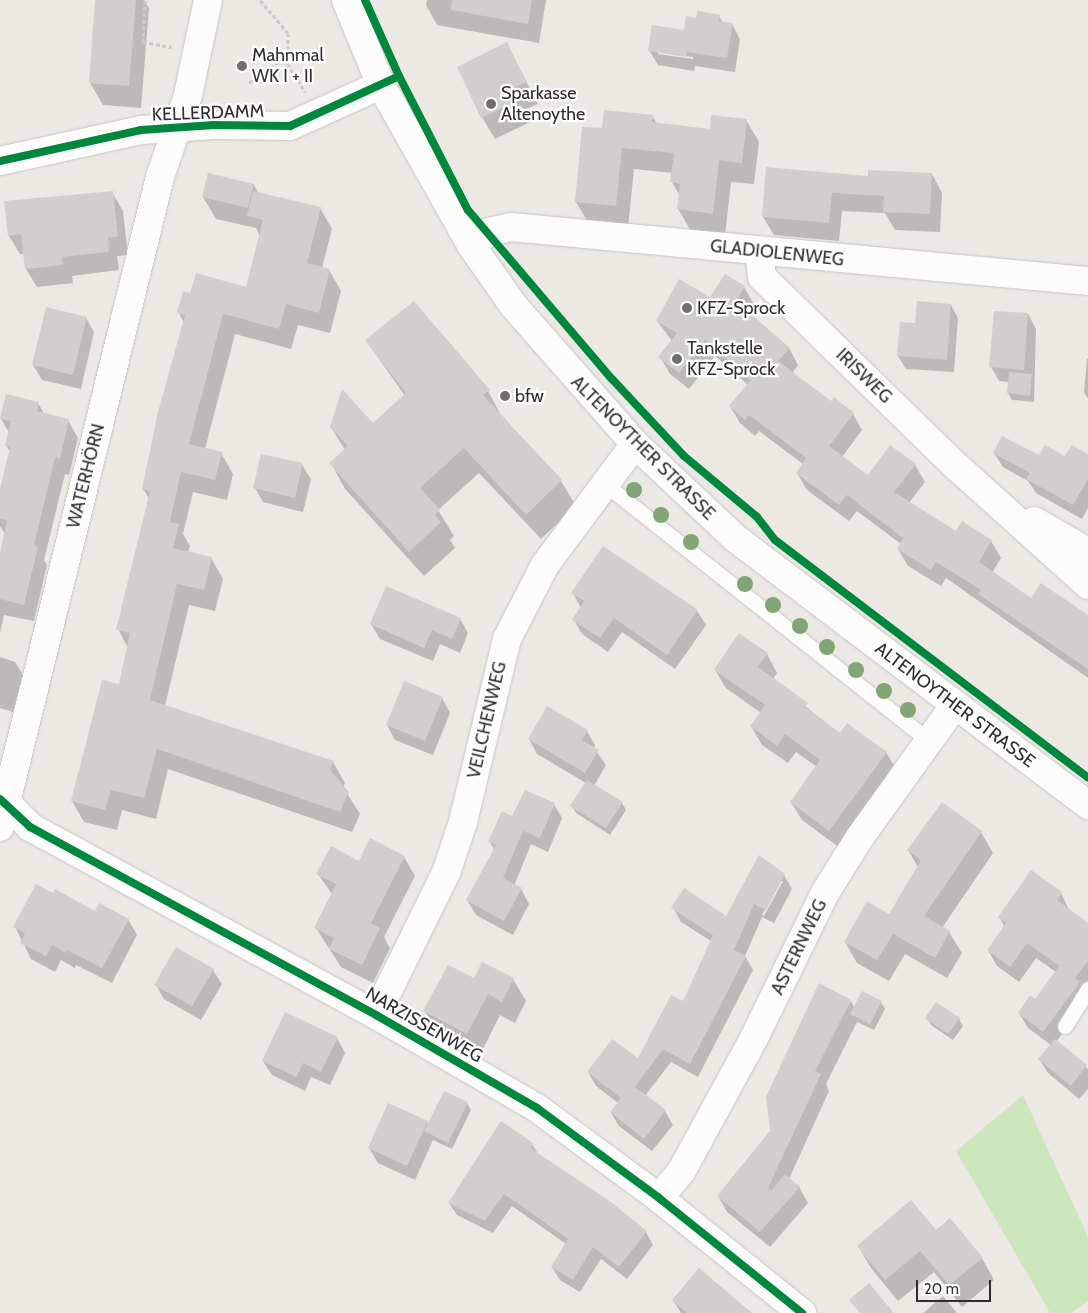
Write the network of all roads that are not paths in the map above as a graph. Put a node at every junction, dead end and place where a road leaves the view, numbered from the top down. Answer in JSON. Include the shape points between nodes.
{"nodes":[{"id":1,"x":208,"y":0,"type":"edge"},
{"id":2,"x":346,"y":0,"type":"edge"},
{"id":3,"x":381,"y":85,"type":"junction"},
{"id":4,"x":180,"y":127,"type":"junction"},
{"id":5,"x":0,"y":162,"type":"edge"},
{"id":6,"x":471,"y":245,"type":"junction"},
{"id":7,"x":759,"y":252,"type":"junction"},
{"id":8,"x":1088,"y":281,"type":"edge"},
{"id":9,"x":635,"y":444,"type":"junction"},
{"id":10,"x":605,"y":484,"type":"junction"},
{"id":11,"x":985,"y":492,"type":"junction"},
{"id":12,"x":1088,"y":552,"type":"edge"},
{"id":13,"x":1088,"y":585,"type":"edge"},
{"id":14,"x":955,"y":705,"type":"junction"},
{"id":15,"x":930,"y":741,"type":"junction"},
{"id":16,"x":1088,"y":805,"type":"edge"},
{"id":17,"x":3,"y":815,"type":"edge"},
{"id":18,"x":1088,"y":989,"type":"edge"},
{"id":19,"x":376,"y":1015,"type":"junction"},
{"id":20,"x":1065,"y":1026,"type":"dead end"},
{"id":21,"x":659,"y":1198,"type":"junction"},
{"id":22,"x":802,"y":1313,"type":"edge"}],
"edges":[{"from":1,"to":4,"type":"street","name":"WATERHÖRN"},
{"from":2,"to":3,"type":"street","name":"ALTENOYTHER STRASSE"},
{"from":3,"to":4,"type":"street","name":"KELLERDAMM","via":[[290,126]]},
{"from":3,"to":6,"type":"street","name":"ALTENOYTHER STRASSE"},
{"from":4,"to":5,"type":"street","name":"KELLERDAMM","via":[[141,130]]},
{"from":4,"to":17,"type":"street","name":"WATERHÖRN","via":[[160,177]]},
{"from":6,"to":7,"type":"street","name":"GLADIOLENWEG","via":[[489,232],[511,227]]},
{"from":6,"to":9,"type":"street","name":"ALTENOYTHER STRASSE","via":[[513,304]]},
{"from":7,"to":8,"type":"street","name":"GLADIOLENWEG"},
{"from":7,"to":11,"type":"street","name":"IRISWEG","via":[[762,276]]},
{"from":9,"to":10,"type":"street","name":"VEILCHENWEG"},
{"from":9,"to":14,"type":"street","name":"ALTENOYTHER STRASSE","via":[[736,538]]},
{"from":10,"to":15,"type":"lane"},
{"from":10,"to":19,"type":"street","name":"VEILCHENWEG","via":[[545,565],[507,639],[463,822],[446,873]]},
{"from":11,"to":12,"type":"street","name":"IRISWEG"},
{"from":11,"to":13,"type":"street","name":"IRISWEG"},
{"from":14,"to":15,"type":"street","name":"ASTERNWEG"},
{"from":14,"to":16,"type":"street","name":"ALTENOYTHER STRASSE"},
{"from":15,"to":21,"type":"street","name":"ASTERNWEG","via":[[860,837],[825,894],[751,1045],[681,1172]]},
{"from":17,"to":19,"type":"street","name":"NARZISSENWEG"},
{"from":18,"to":20,"type":"lane"},
{"from":19,"to":21,"type":"street","name":"NARZISSENWEG","via":[[537,1108]]},
{"from":21,"to":22,"type":"street","name":"NARZISSENWEG"}]}
